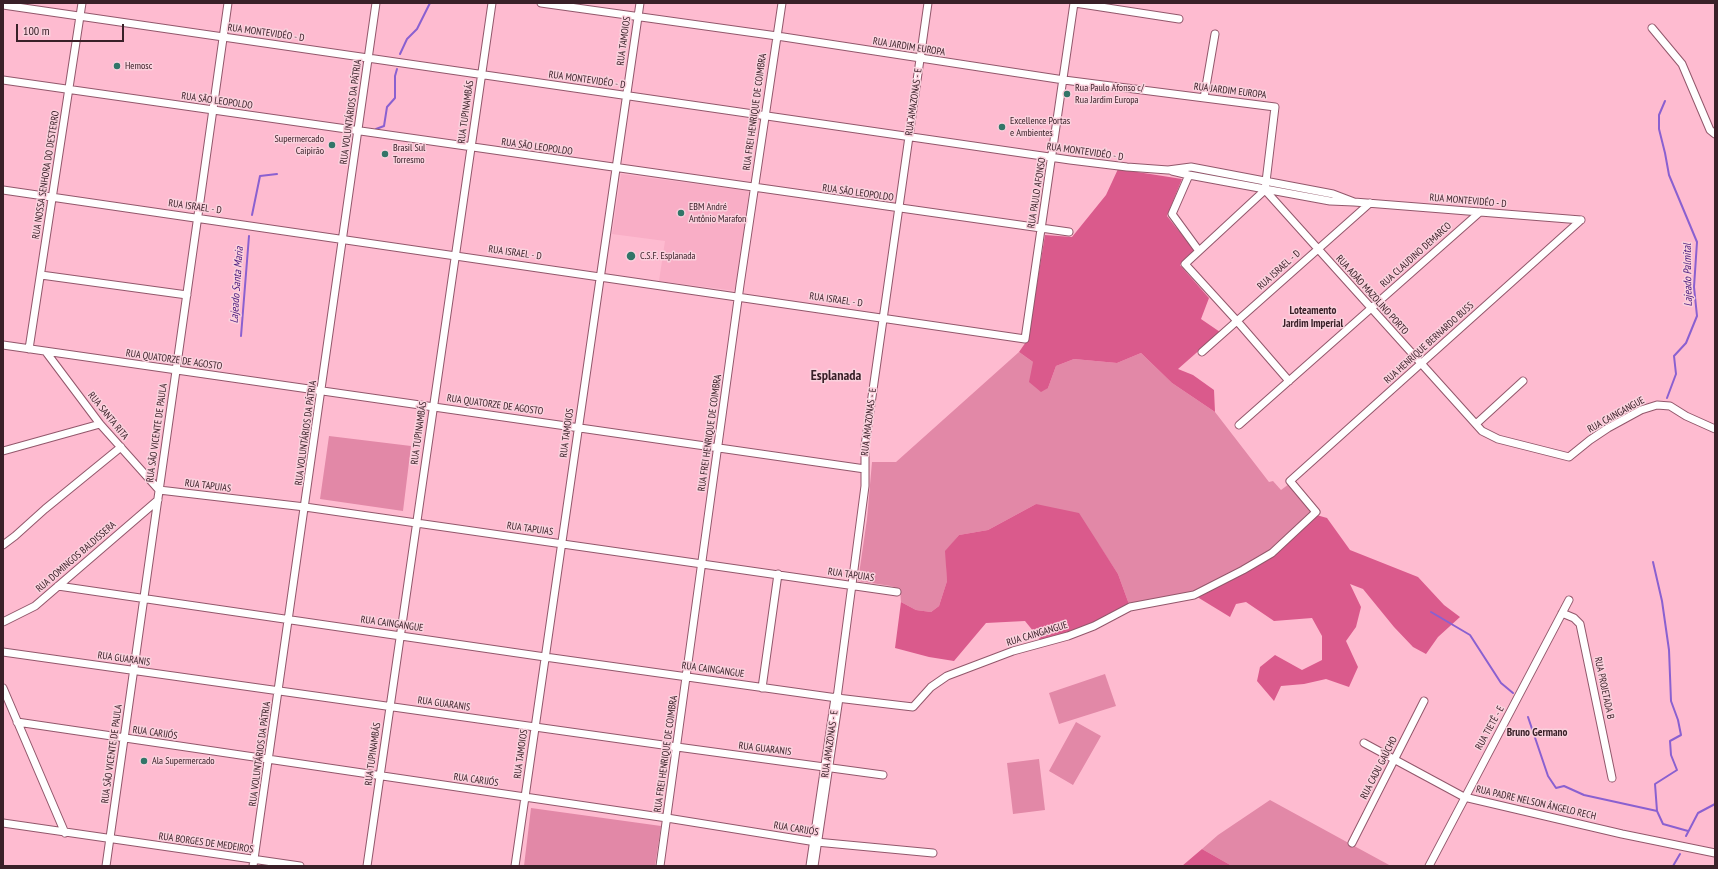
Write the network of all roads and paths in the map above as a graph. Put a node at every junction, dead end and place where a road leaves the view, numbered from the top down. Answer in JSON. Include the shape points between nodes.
{"nodes":[{"id":1,"x":82,"y":3,"type":"edge"},
{"id":2,"x":228,"y":3,"type":"edge"},
{"id":3,"x":376,"y":3,"type":"edge"},
{"id":4,"x":492,"y":3,"type":"edge"},
{"id":5,"x":541,"y":3,"type":"edge"},
{"id":6,"x":640,"y":3,"type":"edge"},
{"id":7,"x":782,"y":3,"type":"edge"},
{"id":8,"x":928,"y":3,"type":"edge"},
{"id":9,"x":1074,"y":3,"type":"edge"},
{"id":10,"x":3,"y":5,"type":"edge"},
{"id":11,"x":80,"y":16,"type":"junction"},
{"id":12,"x":638,"y":17,"type":"junction"},
{"id":13,"x":1179,"y":18,"type":"dead end"},
{"id":14,"x":1652,"y":28,"type":"dead end"},
{"id":15,"x":1215,"y":34,"type":"dead end"},
{"id":16,"x":777,"y":36,"type":"junction"},
{"id":17,"x":224,"y":37,"type":"junction"},
{"id":18,"x":368,"y":58,"type":"junction"},
{"id":19,"x":920,"y":58,"type":"junction"},
{"id":20,"x":481,"y":75,"type":"junction"},
{"id":21,"x":3,"y":80,"type":"edge"},
{"id":22,"x":1064,"y":80,"type":"junction"},
{"id":23,"x":69,"y":90,"type":"junction"},
{"id":24,"x":627,"y":96,"type":"junction"},
{"id":25,"x":1204,"y":98,"type":"junction"},
{"id":26,"x":213,"y":111,"type":"junction"},
{"id":27,"x":765,"y":116,"type":"junction"},
{"id":28,"x":358,"y":132,"type":"junction"},
{"id":29,"x":1715,"y":134,"type":"edge"},
{"id":30,"x":909,"y":137,"type":"junction"},
{"id":31,"x":471,"y":148,"type":"junction"},
{"id":32,"x":1052,"y":157,"type":"junction"},
{"id":33,"x":616,"y":168,"type":"junction"},
{"id":34,"x":1168,"y":170,"type":"junction"},
{"id":35,"x":1189,"y":175,"type":"junction"},
{"id":36,"x":1266,"y":182,"type":"junction"},
{"id":37,"x":754,"y":188,"type":"junction"},
{"id":38,"x":1305,"y":188,"type":"junction"},
{"id":39,"x":3,"y":190,"type":"edge"},
{"id":40,"x":1265,"y":190,"type":"junction"},
{"id":41,"x":53,"y":196,"type":"junction"},
{"id":42,"x":1304,"y":197,"type":"junction"},
{"id":43,"x":1354,"y":202,"type":"junction"},
{"id":44,"x":1370,"y":203,"type":"junction"},
{"id":45,"x":898,"y":208,"type":"junction"},
{"id":46,"x":1480,"y":212,"type":"junction"},
{"id":47,"x":198,"y":217,"type":"junction"},
{"id":48,"x":1581,"y":220,"type":"joint"},
{"id":49,"x":1041,"y":229,"type":"junction"},
{"id":50,"x":1069,"y":232,"type":"dead end"},
{"id":51,"x":344,"y":238,"type":"junction"},
{"id":52,"x":1318,"y":249,"type":"junction"},
{"id":53,"x":1199,"y":251,"type":"junction"},
{"id":54,"x":455,"y":255,"type":"junction"},
{"id":55,"x":41,"y":274,"type":"junction"},
{"id":56,"x":601,"y":276,"type":"junction"},
{"id":57,"x":187,"y":295,"type":"junction"},
{"id":58,"x":739,"y":296,"type":"junction"},
{"id":59,"x":1370,"y":308,"type":"junction"},
{"id":60,"x":883,"y":317,"type":"junction"},
{"id":61,"x":1237,"y":321,"type":"junction"},
{"id":62,"x":1025,"y":339,"type":"joint"},
{"id":63,"x":3,"y":345,"type":"edge"},
{"id":64,"x":29,"y":349,"type":"junction"},
{"id":65,"x":46,"y":352,"type":"junction"},
{"id":66,"x":1202,"y":352,"type":"dead end"},
{"id":67,"x":1420,"y":365,"type":"junction"},
{"id":68,"x":176,"y":370,"type":"junction"},
{"id":69,"x":1289,"y":381,"type":"junction"},
{"id":70,"x":1523,"y":381,"type":"dead end"},
{"id":71,"x":322,"y":391,"type":"junction"},
{"id":72,"x":433,"y":407,"type":"junction"},
{"id":73,"x":100,"y":424,"type":"junction"},
{"id":74,"x":1476,"y":424,"type":"junction"},
{"id":75,"x":1239,"y":425,"type":"dead end"},
{"id":76,"x":578,"y":427,"type":"junction"},
{"id":77,"x":1715,"y":429,"type":"edge"},
{"id":78,"x":1482,"y":431,"type":"joint"},
{"id":79,"x":121,"y":447,"type":"junction"},
{"id":80,"x":718,"y":447,"type":"junction"},
{"id":81,"x":3,"y":451,"type":"edge"},
{"id":82,"x":865,"y":469,"type":"junction"},
{"id":83,"x":159,"y":490,"type":"junction"},
{"id":84,"x":158,"y":500,"type":"junction"},
{"id":85,"x":305,"y":507,"type":"junction"},
{"id":86,"x":1316,"y":512,"type":"joint"},
{"id":87,"x":416,"y":523,"type":"junction"},
{"id":88,"x":561,"y":544,"type":"junction"},
{"id":89,"x":3,"y":545,"type":"edge"},
{"id":90,"x":702,"y":564,"type":"junction"},
{"id":91,"x":778,"y":574,"type":"junction"},
{"id":92,"x":852,"y":585,"type":"junction"},
{"id":93,"x":58,"y":586,"type":"junction"},
{"id":94,"x":897,"y":592,"type":"dead end"},
{"id":95,"x":144,"y":598,"type":"junction"},
{"id":96,"x":1569,"y":600,"type":"dead end"},
{"id":97,"x":1562,"y":613,"type":"junction"},
{"id":98,"x":289,"y":619,"type":"junction"},
{"id":99,"x":3,"y":622,"type":"edge"},
{"id":100,"x":400,"y":635,"type":"junction"},
{"id":101,"x":3,"y":652,"type":"edge"},
{"id":102,"x":545,"y":657,"type":"junction"},
{"id":103,"x":134,"y":670,"type":"junction"},
{"id":104,"x":686,"y":677,"type":"junction"},
{"id":105,"x":3,"y":688,"type":"edge"},
{"id":106,"x":762,"y":688,"type":"junction"},
{"id":107,"x":279,"y":691,"type":"junction"},
{"id":108,"x":837,"y":698,"type":"junction"},
{"id":109,"x":1424,"y":701,"type":"dead end"},
{"id":110,"x":390,"y":707,"type":"junction"},
{"id":111,"x":17,"y":722,"type":"junction"},
{"id":112,"x":535,"y":727,"type":"junction"},
{"id":113,"x":124,"y":738,"type":"junction"},
{"id":114,"x":1364,"y":743,"type":"dead end"},
{"id":115,"x":677,"y":747,"type":"junction"},
{"id":116,"x":269,"y":759,"type":"junction"},
{"id":117,"x":1395,"y":760,"type":"junction"},
{"id":118,"x":827,"y":766,"type":"junction"},
{"id":119,"x":883,"y":775,"type":"dead end"},
{"id":120,"x":380,"y":776,"type":"junction"},
{"id":121,"x":1612,"y":778,"type":"dead end"},
{"id":122,"x":525,"y":797,"type":"junction"},
{"id":123,"x":1464,"y":797,"type":"junction"},
{"id":124,"x":667,"y":818,"type":"junction"},
{"id":125,"x":3,"y":823,"type":"edge"},
{"id":126,"x":65,"y":833,"type":"junction"},
{"id":127,"x":110,"y":839,"type":"junction"},
{"id":128,"x":816,"y":842,"type":"junction"},
{"id":129,"x":1352,"y":844,"type":"dead end"},
{"id":130,"x":933,"y":853,"type":"dead end"},
{"id":131,"x":1715,"y":853,"type":"edge"},
{"id":132,"x":254,"y":863,"type":"edge"},
{"id":133,"x":106,"y":866,"type":"edge"},
{"id":134,"x":300,"y":866,"type":"edge"},
{"id":135,"x":366,"y":866,"type":"edge"},
{"id":136,"x":515,"y":866,"type":"edge"},
{"id":137,"x":660,"y":866,"type":"edge"},
{"id":138,"x":812,"y":866,"type":"edge"},
{"id":139,"x":1429,"y":866,"type":"edge"}],
"edges":[{"from":1,"to":11,"type":"street","name":"RUA NOSSA SENHORA DO DESTERRO"},
{"from":2,"to":17,"type":"street","name":"RUA SÃO VICENTE DE PAULA"},
{"from":3,"to":18,"type":"street","name":"RUA VOLUNTÁRIOS DA PÁTRIA"},
{"from":4,"to":20,"type":"street","name":"RUA TUPINAMBÁS"},
{"from":5,"to":12,"type":"street","name":"RUA JARDIM EUROPA"},
{"from":6,"to":12,"type":"street","name":"RUA TAMOIOS"},
{"from":7,"to":16,"type":"street","name":"RUA FREI HENRIQUE DE COIMBRA"},
{"from":8,"to":19,"type":"street","name":"RUA AMAZONAS - E"},
{"from":9,"to":13,"type":"street"},
{"from":9,"to":22,"type":"street","name":"RUA PAULO AFONSO"},
{"from":10,"to":11,"type":"street","name":"RUA MONTEVIDÉO - D"},
{"from":11,"to":17,"type":"street","name":"RUA MONTEVIDÉO - D"},
{"from":11,"to":23,"type":"street","name":"RUA NOSSA SENHORA DO DESTERRO"},
{"from":12,"to":16,"type":"street","name":"RUA JARDIM EUROPA"},
{"from":12,"to":24,"type":"street","name":"RUA TAMOIOS"},
{"from":14,"to":29,"type":"street","via":[[1682,64],[1710,130]]},
{"from":15,"to":25,"type":"street"},
{"from":16,"to":19,"type":"street","name":"RUA JARDIM EUROPA"},
{"from":16,"to":27,"type":"street","name":"RUA FREI HENRIQUE DE COIMBRA"},
{"from":17,"to":18,"type":"street","name":"RUA MONTEVIDÉO - D"},
{"from":17,"to":26,"type":"street","name":"RUA SÃO VICENTE DE PAULA"},
{"from":18,"to":20,"type":"street","name":"RUA MONTEVIDÉO - D"},
{"from":18,"to":28,"type":"street","name":"RUA VOLUNTÁRIOS DA PÁTRIA"},
{"from":19,"to":22,"type":"street","name":"RUA JARDIM EUROPA"},
{"from":19,"to":30,"type":"street","name":"RUA AMAZONAS - E"},
{"from":20,"to":24,"type":"street","name":"RUA MONTEVIDÉO - D"},
{"from":20,"to":31,"type":"street","name":"RUA TUPINAMBÁS"},
{"from":21,"to":23,"type":"street","name":"RUA SÃO LEOPOLDO"},
{"from":22,"to":25,"type":"street","name":"RUA JARDIM EUROPA"},
{"from":22,"to":32,"type":"street","name":"RUA PAULO AFONSO"},
{"from":23,"to":26,"type":"street","name":"RUA SÃO LEOPOLDO"},
{"from":23,"to":41,"type":"street","name":"RUA NOSSA SENHORA DO DESTERRO"},
{"from":24,"to":27,"type":"street","name":"RUA MONTEVIDÉO - D"},
{"from":24,"to":33,"type":"street","name":"RUA TAMOIOS"},
{"from":25,"to":36,"type":"street","name":"RUA JARDIM EUROPA","via":[[1275,107]]},
{"from":26,"to":28,"type":"street","name":"RUA SÃO LEOPOLDO"},
{"from":26,"to":47,"type":"street","name":"RUA SÃO VICENTE DE PAULA"},
{"from":27,"to":30,"type":"street","name":"RUA MONTEVIDÉO - D"},
{"from":27,"to":37,"type":"street","name":"RUA FREI HENRIQUE DE COIMBRA"},
{"from":28,"to":31,"type":"street","name":"RUA SÃO LEOPOLDO"},
{"from":28,"to":51,"type":"street","name":"RUA VOLUNTÁRIOS DA PÁTRIA"},
{"from":30,"to":32,"type":"street","name":"RUA MONTEVIDÉO - D"},
{"from":30,"to":45,"type":"street","name":"RUA AMAZONAS - E"},
{"from":31,"to":33,"type":"street","name":"RUA SÃO LEOPOLDO"},
{"from":31,"to":54,"type":"street","name":"RUA TUPINAMBÁS"},
{"from":32,"to":34,"type":"street","name":"RUA MONTEVIDÉO - D"},
{"from":32,"to":49,"type":"street","name":"RUA PAULO AFONSO"},
{"from":33,"to":37,"type":"street","name":"RUA SÃO LEOPOLDO"},
{"from":33,"to":56,"type":"street","name":"RUA TAMOIOS"},
{"from":34,"to":35,"type":"street","name":"RUA MONTEVIDÉO - D"},
{"from":34,"to":36,"type":"street","name":"RUA MONTEVIDÉO - D","via":[[1191,167]]},
{"from":35,"to":40,"type":"street","name":"RUA MONTEVIDÉO - D"},
{"from":35,"to":53,"type":"street","via":[[1172,214]]},
{"from":36,"to":38,"type":"street","name":"RUA MONTEVIDÉO - D"},
{"from":36,"to":40,"type":"street"},
{"from":37,"to":45,"type":"street","name":"RUA SÃO LEOPOLDO"},
{"from":37,"to":58,"type":"street","name":"RUA FREI HENRIQUE DE COIMBRA"},
{"from":38,"to":42,"type":"street"},
{"from":38,"to":43,"type":"street","name":"RUA MONTEVIDÉO - D"},
{"from":39,"to":41,"type":"street","name":"RUA ISRAEL - D"},
{"from":40,"to":42,"type":"street","name":"RUA MONTEVIDÉO - D"},
{"from":40,"to":52,"type":"street","name":"RUA ADÃO MAZOLINO PORTO"},
{"from":40,"to":53,"type":"street"},
{"from":41,"to":47,"type":"street","name":"RUA ISRAEL - D"},
{"from":41,"to":55,"type":"street","name":"RUA NOSSA SENHORA DO DESTERRO"},
{"from":42,"to":43,"type":"street","name":"RUA MONTEVIDÉO - D"},
{"from":43,"to":44,"type":"street","name":"RUA MONTEVIDÉO - D"},
{"from":44,"to":46,"type":"street","name":"RUA MONTEVIDÉO - D"},
{"from":44,"to":52,"type":"street","name":"RUA ISRAEL - D"},
{"from":45,"to":49,"type":"street","name":"RUA SÃO LEOPOLDO"},
{"from":45,"to":60,"type":"street","name":"RUA AMAZONAS - E"},
{"from":46,"to":48,"type":"street","name":"RUA MONTEVIDÉO - D"},
{"from":46,"to":59,"type":"street","name":"RUA CLAUDINO DEMARCO"},
{"from":47,"to":51,"type":"street","name":"RUA ISRAEL - D"},
{"from":47,"to":57,"type":"street","name":"RUA SÃO VICENTE DE PAULA"},
{"from":48,"to":67,"type":"street","name":"RUA HENRIQUE BERNARDO BUSS"},
{"from":49,"to":50,"type":"street","name":"RUA SÃO LEOPOLDO"},
{"from":49,"to":62,"type":"street","name":"RUA PAULO AFONSO"},
{"from":51,"to":54,"type":"street","name":"RUA ISRAEL - D"},
{"from":51,"to":71,"type":"street","name":"RUA VOLUNTÁRIOS DA PÁTRIA"},
{"from":52,"to":59,"type":"street","name":"RUA ADÃO MAZOLINO PORTO"},
{"from":52,"to":61,"type":"street","name":"RUA ISRAEL - D"},
{"from":53,"to":61,"type":"street","via":[[1185,264]]},
{"from":54,"to":56,"type":"street","name":"RUA ISRAEL - D"},
{"from":54,"to":72,"type":"street","name":"RUA TUPINAMBÁS"},
{"from":55,"to":57,"type":"street"},
{"from":55,"to":64,"type":"street","name":"RUA NOSSA SENHORA DO DESTERRO"},
{"from":56,"to":58,"type":"street","name":"RUA ISRAEL - D"},
{"from":56,"to":76,"type":"street","name":"RUA TAMOIOS"},
{"from":57,"to":68,"type":"street","name":"RUA SÃO VICENTE DE PAULA"},
{"from":58,"to":60,"type":"street","name":"RUA ISRAEL - D"},
{"from":58,"to":80,"type":"street","name":"RUA FREI HENRIQUE DE COIMBRA"},
{"from":59,"to":67,"type":"street","name":"RUA ADÃO MAZOLINO PORTO"},
{"from":59,"to":69,"type":"street","name":"RUA CLAUDINO DEMARCO"},
{"from":60,"to":62,"type":"street","name":"RUA ISRAEL - D"},
{"from":60,"to":82,"type":"street","name":"RUA AMAZONAS - E","via":[[865,446]]},
{"from":61,"to":66,"type":"street","name":"RUA ISRAEL - D"},
{"from":61,"to":69,"type":"street"},
{"from":63,"to":64,"type":"street","name":"RUA QUATORZE DE AGOSTO"},
{"from":64,"to":65,"type":"street","name":"RUA QUATORZE DE AGOSTO"},
{"from":65,"to":68,"type":"street","name":"RUA QUATORZE DE AGOSTO"},
{"from":65,"to":73,"type":"street","name":"RUA SANTA RITA"},
{"from":67,"to":74,"type":"street","name":"RUA ADÃO MAZOLINO PORTO"},
{"from":67,"to":86,"type":"street","name":"RUA HENRIQUE BERNARDO BUSS","via":[[1290,482]]},
{"from":68,"to":71,"type":"street","name":"RUA QUATORZE DE AGOSTO"},
{"from":68,"to":83,"type":"street","name":"RUA SÃO VICENTE DE PAULA"},
{"from":69,"to":75,"type":"street","name":"RUA CLAUDINO DEMARCO"},
{"from":70,"to":74,"type":"street"},
{"from":71,"to":72,"type":"street","name":"RUA QUATORZE DE AGOSTO"},
{"from":71,"to":85,"type":"street","name":"RUA VOLUNTÁRIOS DA PÁTRIA"},
{"from":72,"to":76,"type":"street","name":"RUA QUATORZE DE AGOSTO"},
{"from":72,"to":87,"type":"street","name":"RUA TUPINAMBÁS"},
{"from":73,"to":79,"type":"street","name":"RUA SANTA RITA"},
{"from":73,"to":81,"type":"street"},
{"from":74,"to":78,"type":"street","name":"RUA ADÃO MAZOLINO PORTO"},
{"from":76,"to":80,"type":"street","name":"RUA QUATORZE DE AGOSTO"},
{"from":76,"to":88,"type":"street","name":"RUA TAMOIOS"},
{"from":77,"to":78,"type":"street","name":"RUA CAINGANGUE","via":[[1670,406],[1657,404],[1608,428],[1569,457],[1498,439]]},
{"from":79,"to":83,"type":"street","name":"RUA SANTA RITA"},
{"from":79,"to":89,"type":"street"},
{"from":80,"to":82,"type":"street","name":"RUA QUATORZE DE AGOSTO"},
{"from":80,"to":90,"type":"street","name":"RUA FREI HENRIQUE DE COIMBRA"},
{"from":82,"to":92,"type":"street","name":"RUA AMAZONAS - E"},
{"from":83,"to":84,"type":"street","name":"RUA SÃO VICENTE DE PAULA"},
{"from":83,"to":85,"type":"street","name":"RUA TAPUIAS"},
{"from":84,"to":93,"type":"street","name":"RUA DOMINGOS BALDISSERA"},
{"from":84,"to":95,"type":"street","name":"RUA SÃO VICENTE DE PAULA"},
{"from":85,"to":87,"type":"street","name":"RUA TAPUIAS"},
{"from":85,"to":98,"type":"street","name":"RUA VOLUNTÁRIOS DA PÁTRIA"},
{"from":86,"to":108,"type":"street","name":"RUA CAINGANGUE","via":[[1272,553],[1194,595],[1130,606],[1094,626],[1068,636],[1013,651],[947,676],[931,687],[913,707]]},
{"from":87,"to":88,"type":"street","name":"RUA TAPUIAS"},
{"from":87,"to":100,"type":"street","name":"RUA TUPINAMBÁS"},
{"from":88,"to":90,"type":"street","name":"RUA TAPUIAS"},
{"from":88,"to":102,"type":"street","name":"RUA TAMOIOS"},
{"from":90,"to":91,"type":"street","name":"RUA TAPUIAS"},
{"from":90,"to":104,"type":"street","name":"RUA FREI HENRIQUE DE COIMBRA"},
{"from":91,"to":92,"type":"street","name":"RUA TAPUIAS"},
{"from":91,"to":106,"type":"street"},
{"from":92,"to":94,"type":"street","name":"RUA TAPUIAS"},
{"from":92,"to":108,"type":"street","name":"RUA AMAZONAS - E"},
{"from":93,"to":95,"type":"street","name":"RUA CAINGANGUE"},
{"from":93,"to":99,"type":"street","name":"RUA DOMINGOS BALDISSERA","via":[[35,606]]},
{"from":95,"to":98,"type":"street","name":"RUA CAINGANGUE"},
{"from":95,"to":103,"type":"street","name":"RUA SÃO VICENTE DE PAULA"},
{"from":96,"to":97,"type":"street","name":"RUA TIETÊ - E"},
{"from":97,"to":121,"type":"street","name":"RUA PROJETADA B","via":[[1580,624]]},
{"from":97,"to":123,"type":"street","name":"RUA TIETÊ - E"},
{"from":98,"to":100,"type":"street","name":"RUA CAINGANGUE"},
{"from":98,"to":107,"type":"street","name":"RUA VOLUNTÁRIOS DA PÁTRIA"},
{"from":100,"to":102,"type":"street","name":"RUA CAINGANGUE"},
{"from":100,"to":110,"type":"street","name":"RUA TUPINAMBÁS"},
{"from":101,"to":103,"type":"street","name":"RUA GUARANIS"},
{"from":102,"to":104,"type":"street","name":"RUA CAINGANGUE"},
{"from":102,"to":112,"type":"street","name":"RUA TAMOIOS"},
{"from":103,"to":107,"type":"street","name":"RUA GUARANIS"},
{"from":103,"to":113,"type":"street","name":"RUA SÃO VICENTE DE PAULA"},
{"from":104,"to":106,"type":"street","name":"RUA CAINGANGUE"},
{"from":104,"to":115,"type":"street","name":"RUA FREI HENRIQUE DE COIMBRA"},
{"from":105,"to":111,"type":"street"},
{"from":106,"to":108,"type":"street","name":"RUA CAINGANGUE"},
{"from":107,"to":110,"type":"street","name":"RUA GUARANIS"},
{"from":107,"to":116,"type":"street","name":"RUA VOLUNTÁRIOS DA PÁTRIA"},
{"from":108,"to":118,"type":"street","name":"RUA AMAZONAS - E"},
{"from":109,"to":117,"type":"street","name":"RUA CADU GAÚCHO"},
{"from":110,"to":112,"type":"street","name":"RUA GUARANIS"},
{"from":110,"to":120,"type":"street","name":"RUA TUPINAMBÁS"},
{"from":111,"to":113,"type":"street","name":"RUA CARIJÓS"},
{"from":111,"to":126,"type":"street"},
{"from":112,"to":115,"type":"street","name":"RUA GUARANIS"},
{"from":112,"to":122,"type":"street","name":"RUA TAMOIOS"},
{"from":113,"to":116,"type":"street","name":"RUA CARIJÓS"},
{"from":113,"to":127,"type":"street","name":"RUA SÃO VICENTE DE PAULA"},
{"from":114,"to":117,"type":"street","name":"RUA PADRE NELSON ÂNGELO RECH"},
{"from":115,"to":118,"type":"street","name":"RUA GUARANIS"},
{"from":115,"to":124,"type":"street","name":"RUA FREI HENRIQUE DE COIMBRA"},
{"from":116,"to":120,"type":"street","name":"RUA CARIJÓS"},
{"from":116,"to":132,"type":"street","name":"RUA VOLUNTÁRIOS DA PÁTRIA"},
{"from":117,"to":123,"type":"street","name":"RUA PADRE NELSON ÂNGELO RECH"},
{"from":117,"to":129,"type":"street","name":"RUA CADU GAÚCHO"},
{"from":118,"to":119,"type":"street","name":"RUA GUARANIS"},
{"from":118,"to":128,"type":"street","name":"RUA AMAZONAS - E"},
{"from":120,"to":122,"type":"street","name":"RUA CARIJÓS"},
{"from":120,"to":135,"type":"street","name":"RUA TUPINAMBÁS"},
{"from":122,"to":124,"type":"street","name":"RUA CARIJÓS"},
{"from":122,"to":136,"type":"street","name":"RUA TAMOIOS"},
{"from":123,"to":131,"type":"street","name":"RUA PADRE NELSON ÂNGELO RECH"},
{"from":123,"to":139,"type":"street","name":"RUA TIETÊ - E"},
{"from":124,"to":128,"type":"street","name":"RUA CARIJÓS"},
{"from":124,"to":137,"type":"street","name":"RUA FREI HENRIQUE DE COIMBRA"},
{"from":125,"to":126,"type":"street","name":"RUA BORGES DE MEDEIROS"},
{"from":126,"to":127,"type":"street","name":"RUA BORGES DE MEDEIROS"},
{"from":127,"to":132,"type":"street","name":"RUA BORGES DE MEDEIROS"},
{"from":127,"to":133,"type":"street","name":"RUA SÃO VICENTE DE PAULA"},
{"from":128,"to":130,"type":"street","name":"RUA CARIJÓS"},
{"from":128,"to":138,"type":"street","name":"RUA AMAZONAS - E"},
{"from":132,"to":134,"type":"street","name":"RUA BORGES DE MEDEIROS"}]}
